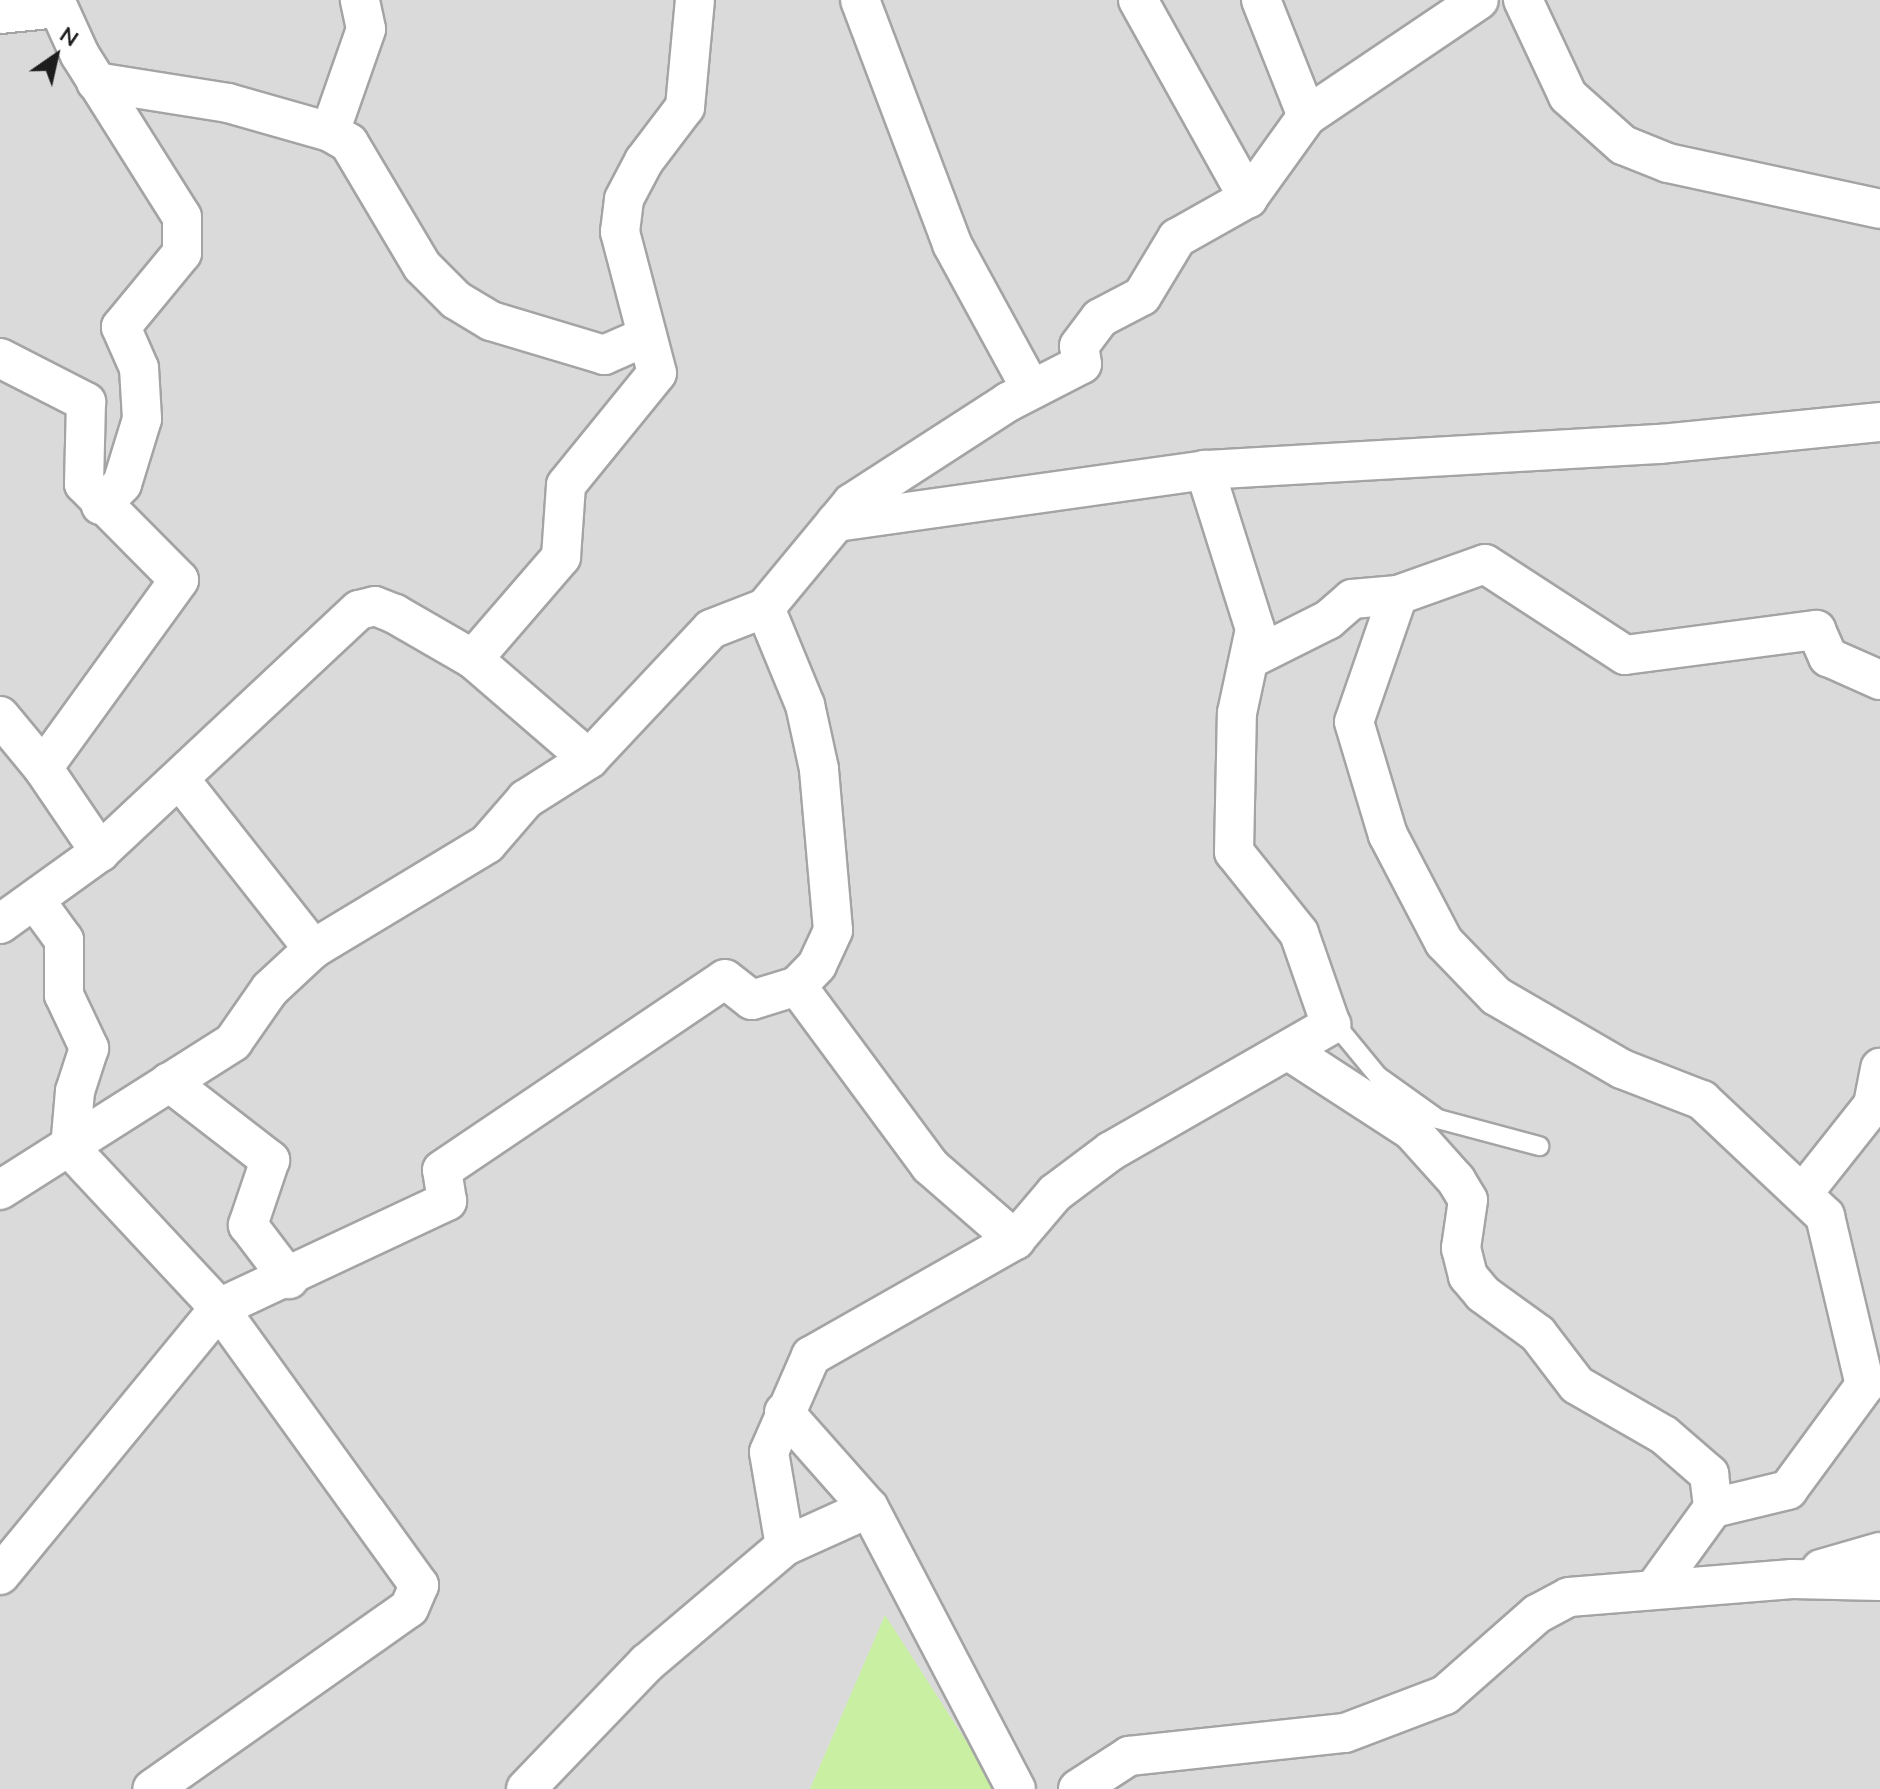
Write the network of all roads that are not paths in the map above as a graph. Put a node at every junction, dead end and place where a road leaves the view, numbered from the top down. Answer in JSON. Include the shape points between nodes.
{"nodes":[{"id":1,"x":360,"y":0,"type":"edge"},
{"id":2,"x":695,"y":0,"type":"edge"},
{"id":3,"x":860,"y":0,"type":"edge"},
{"id":4,"x":1138,"y":0,"type":"edge"},
{"id":5,"x":1261,"y":0,"type":"edge"},
{"id":6,"x":1479,"y":0,"type":"edge"},
{"id":7,"x":1523,"y":0,"type":"edge"},
{"id":8,"x":56,"y":4,"type":"edge"},
{"id":9,"x":0,"y":14,"type":"edge"},
{"id":10,"x":96,"y":82,"type":"junction"},
{"id":11,"x":1307,"y":116,"type":"junction"},
{"id":12,"x":330,"y":132,"type":"junction"},
{"id":13,"x":1248,"y":198,"type":"junction"},
{"id":14,"x":1880,"y":209,"type":"edge"},
{"id":15,"x":647,"y":336,"type":"junction"},
{"id":16,"x":0,"y":358,"type":"edge"},
{"id":17,"x":1031,"y":389,"type":"junction"},
{"id":18,"x":1880,"y":422,"type":"edge"},
{"id":19,"x":1205,"y":470,"type":"junction"},
{"id":20,"x":101,"y":505,"type":"junction"},
{"id":21,"x":836,"y":522,"type":"junction"},
{"id":22,"x":1398,"y":595,"type":"junction"},
{"id":23,"x":765,"y":608,"type":"junction"},
{"id":24,"x":1254,"y":657,"type":"junction"},
{"id":25,"x":473,"y":659,"type":"junction"},
{"id":26,"x":1880,"y":680,"type":"edge"},
{"id":27,"x":0,"y":716,"type":"edge"},
{"id":28,"x":589,"y":759,"type":"junction"},
{"id":29,"x":43,"y":768,"type":"junction"},
{"id":30,"x":181,"y":781,"type":"junction"},
{"id":31,"x":100,"y":852,"type":"junction"},
{"id":32,"x":37,"y":903,"type":"junction"},
{"id":33,"x":0,"y":924,"type":"edge"},
{"id":34,"x":313,"y":949,"type":"junction"},
{"id":35,"x":797,"y":986,"type":"junction"},
{"id":36,"x":1331,"y":1019,"type":"junction"},
{"id":37,"x":1289,"y":1051,"type":"junction"},
{"id":38,"x":1880,"y":1068,"type":"edge"},
{"id":39,"x":169,"y":1082,"type":"junction"},
{"id":40,"x":1539,"y":1146,"type":"dead end"},
{"id":41,"x":70,"y":1148,"type":"junction"},
{"id":42,"x":0,"y":1190,"type":"edge"},
{"id":43,"x":1804,"y":1192,"type":"junction"},
{"id":44,"x":1015,"y":1240,"type":"junction"},
{"id":45,"x":289,"y":1279,"type":"junction"},
{"id":46,"x":219,"y":1308,"type":"junction"},
{"id":47,"x":784,"y":1412,"type":"junction"},
{"id":48,"x":869,"y":1508,"type":"junction"},
{"id":49,"x":1713,"y":1508,"type":"junction"},
{"id":50,"x":785,"y":1546,"type":"junction"},
{"id":51,"x":1880,"y":1552,"type":"edge"},
{"id":52,"x":0,"y":1575,"type":"edge"},
{"id":53,"x":1792,"y":1579,"type":"junction"},
{"id":54,"x":1880,"y":1581,"type":"edge"},
{"id":55,"x":1655,"y":1588,"type":"junction"},
{"id":56,"x":152,"y":1789,"type":"edge"},
{"id":57,"x":526,"y":1789,"type":"edge"},
{"id":58,"x":1016,"y":1789,"type":"edge"},
{"id":59,"x":1078,"y":1789,"type":"edge"}],
"edges":[{"from":1,"to":12,"type":"street","via":[[366,29]]},
{"from":2,"to":15,"type":"street","via":[[685,107],[624,199],[625,261]]},
{"from":3,"to":17,"type":"street","via":[[952,244]]},
{"from":4,"to":13,"type":"street"},
{"from":5,"to":11,"type":"street"},
{"from":6,"to":11,"type":"street"},
{"from":7,"to":14,"type":"street","via":[[1568,96],[1623,145],[1668,163]]},
{"from":8,"to":9,"type":"street"},
{"from":8,"to":10,"type":"street"},
{"from":10,"to":12,"type":"street","via":[[228,103]]},
{"from":10,"to":20,"type":"street","via":[[182,217],[182,253],[121,327],[139,368],[142,419],[122,484]]},
{"from":11,"to":13,"type":"street"},
{"from":12,"to":15,"type":"street","via":[[349,143],[422,266],[456,300],[491,321],[604,355]]},
{"from":13,"to":17,"type":"street","via":[[1177,238],[1142,296],[1100,318],[1079,346],[1082,364]]},
{"from":15,"to":25,"type":"street","via":[[657,373],[566,485],[561,557]]},
{"from":16,"to":20,"type":"street","via":[[86,402],[84,484]]},
{"from":17,"to":21,"type":"street","via":[[852,503]]},
{"from":18,"to":19,"type":"street","via":[[1660,444]]},
{"from":19,"to":21,"type":"street"},
{"from":19,"to":24,"type":"street","via":[[1250,600]]},
{"from":20,"to":29,"type":"street","via":[[176,575],[177,587]]},
{"from":21,"to":23,"type":"street"},
{"from":22,"to":24,"type":"street","via":[[1352,599],[1328,620]]},
{"from":22,"to":26,"type":"street","via":[[1485,564],[1625,655],[1816,630],[1828,657]]},
{"from":22,"to":43,"type":"street","via":[[1354,722],[1388,835],[1444,942],[1496,996],[1622,1069],[1702,1100]]},
{"from":23,"to":28,"type":"street","via":[[711,629]]},
{"from":23,"to":35,"type":"street","via":[[805,705],[825,811],[833,930]]},
{"from":24,"to":36,"type":"street","via":[[1237,713],[1234,852],[1299,933]]},
{"from":25,"to":28,"type":"street"},
{"from":25,"to":30,"type":"street","via":[[385,610],[359,610]]},
{"from":27,"to":29,"type":"street"},
{"from":28,"to":34,"type":"street","via":[[526,799],[487,844]]},
{"from":29,"to":31,"type":"street"},
{"from":30,"to":31,"type":"street"},
{"from":30,"to":34,"type":"street"},
{"from":31,"to":32,"type":"street"},
{"from":32,"to":33,"type":"street"},
{"from":32,"to":41,"type":"street","via":[[64,940],[64,995],[89,1048],[75,1091]]},
{"from":34,"to":39,"type":"street","via":[[270,989],[233,1042]]},
{"from":35,"to":44,"type":"street","via":[[930,1166]]},
{"from":35,"to":45,"type":"street","via":[[752,1000],[725,979],[442,1170],[447,1201]]},
{"from":36,"to":37,"type":"street","via":[[1326,1031]]},
{"from":36,"to":40,"type":"lane","via":[[1378,1076],[1438,1119]]},
{"from":37,"to":44,"type":"street","via":[[1111,1151],[1055,1193]]},
{"from":37,"to":49,"type":"street","via":[[1412,1131],[1468,1200],[1461,1248],[1468,1276],[1538,1334],[1577,1385],[1686,1451],[1709,1474]]},
{"from":38,"to":43,"type":"street","via":[[1873,1105]]},
{"from":39,"to":41,"type":"street"},
{"from":39,"to":45,"type":"street","via":[[270,1160],[248,1225]]},
{"from":41,"to":42,"type":"street"},
{"from":41,"to":46,"type":"street"},
{"from":43,"to":49,"type":"street","via":[[1825,1216],[1865,1385],[1801,1480],[1788,1490]]},
{"from":44,"to":47,"type":"street","via":[[811,1356]]},
{"from":45,"to":46,"type":"street"},
{"from":46,"to":52,"type":"street"},
{"from":46,"to":56,"type":"street","via":[[419,1585],[409,1608]]},
{"from":47,"to":48,"type":"street"},
{"from":47,"to":50,"type":"street","via":[[768,1462]]},
{"from":48,"to":50,"type":"street"},
{"from":48,"to":58,"type":"street"},
{"from":49,"to":55,"type":"street"},
{"from":50,"to":57,"type":"street","via":[[647,1663]]},
{"from":51,"to":53,"type":"street"},
{"from":53,"to":54,"type":"street"},
{"from":53,"to":55,"type":"street"},
{"from":55,"to":59,"type":"street","via":[[1569,1597],[1537,1614],[1445,1695],[1345,1733],[1129,1756]]}]}
